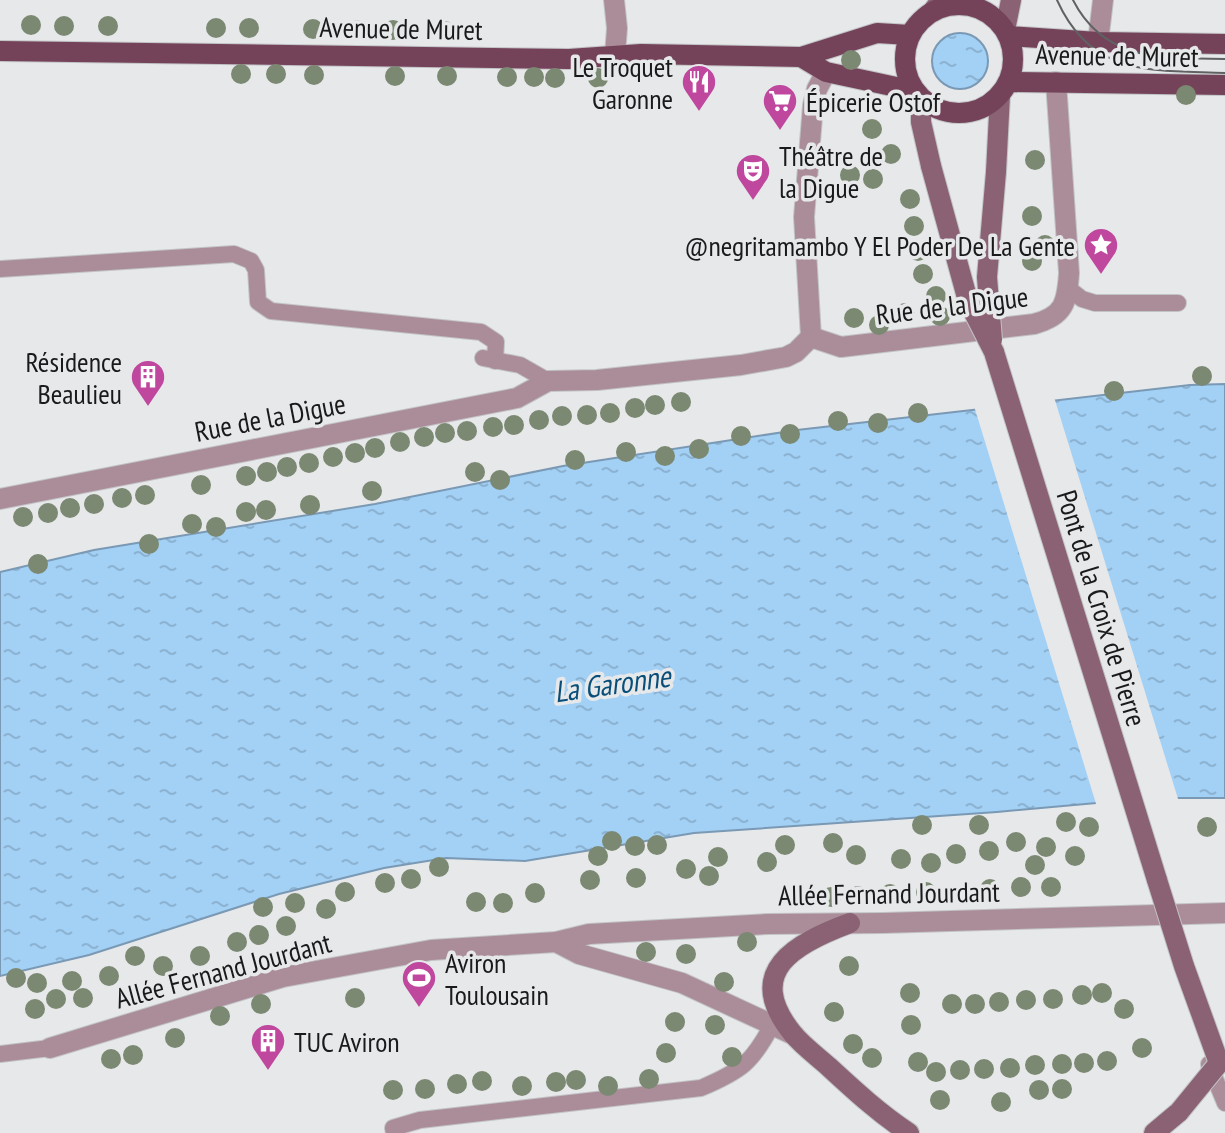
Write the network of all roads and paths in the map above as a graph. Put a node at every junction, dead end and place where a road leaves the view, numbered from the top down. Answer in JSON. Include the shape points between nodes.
{"nodes":[{"id":1,"x":614,"y":0,"type":"edge"},
{"id":2,"x":1011,"y":0,"type":"edge"},
{"id":3,"x":1103,"y":0,"type":"edge"},
{"id":4,"x":937,"y":5,"type":"edge"},
{"id":5,"x":1006,"y":33,"type":"junction"},
{"id":6,"x":910,"y":35,"type":"junction"},
{"id":7,"x":1098,"y":42,"type":"junction"},
{"id":8,"x":1225,"y":44,"type":"edge"},
{"id":9,"x":0,"y":51,"type":"edge"},
{"id":10,"x":615,"y":55,"type":"junction"},
{"id":11,"x":801,"y":57,"type":"junction"},
{"id":12,"x":826,"y":72,"type":"junction"},
{"id":13,"x":1056,"y":82,"type":"junction"},
{"id":14,"x":1225,"y":85,"type":"edge"},
{"id":15,"x":1004,"y":88,"type":"junction"},
{"id":16,"x":918,"y":95,"type":"junction"},
{"id":17,"x":0,"y":269,"type":"edge"},
{"id":18,"x":1068,"y":288,"type":"junction"},
{"id":19,"x":1178,"y":303,"type":"dead end"},
{"id":20,"x":811,"y":337,"type":"junction"},
{"id":21,"x":994,"y":352,"type":"junction"},
{"id":22,"x":548,"y":381,"type":"junction"},
{"id":23,"x":0,"y":499,"type":"edge"},
{"id":24,"x":1225,"y":913,"type":"edge"},
{"id":25,"x":1160,"y":915,"type":"junction"},
{"id":26,"x":850,"y":923,"type":"junction"},
{"id":27,"x":556,"y":942,"type":"junction"},
{"id":28,"x":772,"y":1025,"type":"junction"},
{"id":29,"x":794,"y":1035,"type":"junction"},
{"id":30,"x":50,"y":1048,"type":"joint"},
{"id":31,"x":0,"y":1054,"type":"edge"},
{"id":32,"x":1223,"y":1069,"type":"edge"},
{"id":33,"x":1225,"y":1103,"type":"edge"},
{"id":34,"x":394,"y":1133,"type":"edge"},
{"id":35,"x":909,"y":1133,"type":"edge"},
{"id":36,"x":1154,"y":1133,"type":"edge"}],
"edges":[{"from":1,"to":10,"type":"street"},
{"from":2,"to":5,"type":"main road"},
{"from":3,"to":7,"type":"street"},
{"from":4,"to":5,"type":"main road","via":[[971,6],[991,15]]},
{"from":4,"to":6,"type":"main road"},
{"from":5,"to":7,"type":"main road","name":"Avenue de Muret"},
{"from":5,"to":15,"type":"main road","via":[[1013,57]]},
{"from":6,"to":11,"type":"main road","name":"Avenue de Muret","via":[[877,33]]},
{"from":6,"to":16,"type":"main road","via":[[906,73]]},
{"from":7,"to":8,"type":"main road","name":"Avenue de Muret"},
{"from":9,"to":10,"type":"main road","name":"Avenue de Muret","via":[[569,59]]},
{"from":10,"to":11,"type":"main road","name":"Avenue de Muret"},
{"from":11,"to":12,"type":"main road"},
{"from":12,"to":16,"type":"main road"},
{"from":12,"to":20,"type":"street","via":[[813,105],[804,217]]},
{"from":13,"to":14,"type":"main road","name":"Avenue de Muret"},
{"from":13,"to":15,"type":"main road","name":"Avenue de Muret"},
{"from":13,"to":18,"type":"street","name":"Rue de la Digue"},
{"from":15,"to":16,"type":"main road","via":[[986,106],[958,113],[939,109]]},
{"from":15,"to":21,"type":"main road","name":"Pont de la Croix de Pierre","bridge":true,"via":[[987,277]]},
{"from":16,"to":21,"type":"main road","name":"Pont de la Croix de Pierre","bridge":true,"via":[[931,166],[968,301]]},
{"from":17,"to":22,"type":"lane","name":"Rue de la Digue","via":[[234,254],[251,261],[258,302],[271,311],[481,332],[496,342],[489,360],[520,365]]},
{"from":18,"to":19,"type":"lane","via":[[1095,303]]},
{"from":18,"to":20,"type":"street","name":"Rue de la Digue","via":[[1060,312],[1034,324],[841,347]]},
{"from":20,"to":22,"type":"street","name":"Rue de la Digue","via":[[786,357],[741,365]]},
{"from":21,"to":32,"type":"main road","name":"Pont de la Croix de Pierre","bridge":true,"via":[[1184,966]]},
{"from":22,"to":23,"type":"street","name":"Rue de la Digue","via":[[517,398]]},
{"from":24,"to":25,"type":"street","name":"Allée Fernand Jourdant"},
{"from":25,"to":26,"type":"street","name":"Allée Fernand Jourdant"},
{"from":25,"to":33,"type":"lane"},
{"from":26,"to":27,"type":"street","name":"Allée Fernand Jourdant","via":[[589,934]]},
{"from":26,"to":29,"type":"main road","via":[[802,943],[776,971],[778,1009]]},
{"from":27,"to":28,"type":"street","name":"Allée Fernand Jourdant","via":[[579,954],[682,983]]},
{"from":27,"to":30,"type":"street","name":"Allée Fernand Jourdant","via":[[431,950],[283,977]]},
{"from":28,"to":29,"type":"street","name":"Allée Fernand Jourdant"},
{"from":28,"to":34,"type":"lane","via":[[749,1063],[701,1088],[420,1120],[393,1128]]},
{"from":29,"to":35,"type":"main road"},
{"from":30,"to":31,"type":"lane"},
{"from":32,"to":36,"type":"main road","bridge":true}]}
